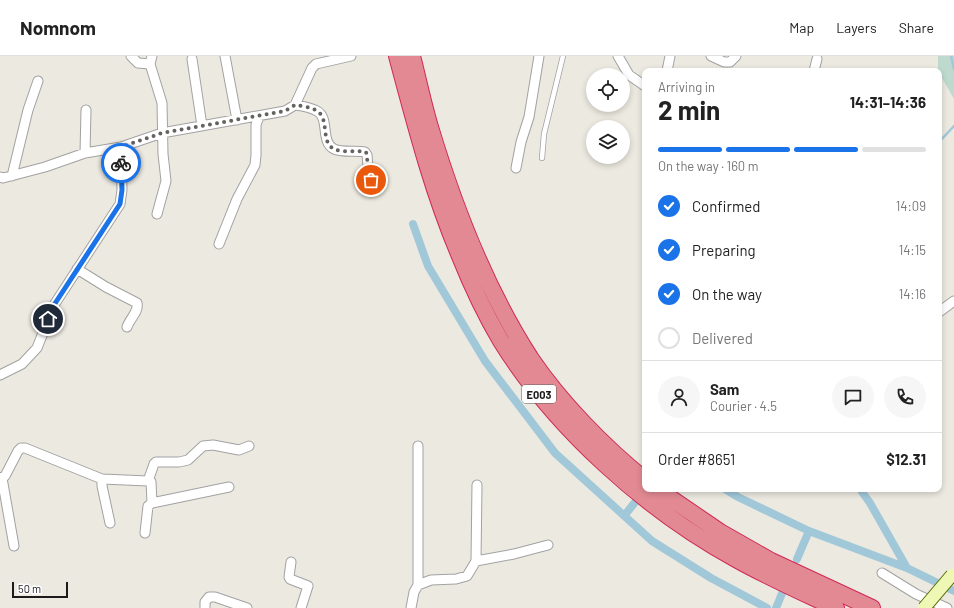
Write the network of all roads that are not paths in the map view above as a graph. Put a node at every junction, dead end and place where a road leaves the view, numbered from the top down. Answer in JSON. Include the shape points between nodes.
{"nodes":[{"id":1,"x":131,"y":56,"type":"edge"},
{"id":2,"x":225,"y":56,"type":"edge"},
{"id":3,"x":351,"y":56,"type":"edge"},
{"id":4,"x":396,"y":56,"type":"edge"},
{"id":5,"x":412,"y":56,"type":"edge"},
{"id":6,"x":539,"y":56,"type":"edge"},
{"id":7,"x":563,"y":56,"type":"edge"},
{"id":8,"x":618,"y":56,"type":"edge"},
{"id":9,"x":670,"y":56,"type":"edge"},
{"id":10,"x":711,"y":56,"type":"edge"},
{"id":11,"x":736,"y":56,"type":"edge"},
{"id":12,"x":192,"y":59,"type":"dead end"},
{"id":13,"x":817,"y":59,"type":"dead end"},
{"id":14,"x":151,"y":60,"type":"edge"},
{"id":15,"x":668,"y":68,"type":"edge"},
{"id":16,"x":815,"y":68,"type":"edge"},
{"id":17,"x":38,"y":81,"type":"dead end"},
{"id":18,"x":642,"y":84,"type":"edge"},
{"id":19,"x":295,"y":105,"type":"junction"},
{"id":20,"x":86,"y":110,"type":"dead end"},
{"id":21,"x":258,"y":116,"type":"junction"},
{"id":22,"x":237,"y":120,"type":"junction"},
{"id":23,"x":202,"y":126,"type":"junction"},
{"id":24,"x":162,"y":133,"type":"junction"},
{"id":25,"x":121,"y":147,"type":"junction"},
{"id":26,"x":85,"y":153,"type":"junction"},
{"id":27,"x":542,"y":158,"type":"dead end"},
{"id":28,"x":516,"y":168,"type":"dead end"},
{"id":29,"x":12,"y":176,"type":"junction"},
{"id":30,"x":0,"y":177,"type":"edge"},
{"id":31,"x":382,"y":181,"type":"dead end"},
{"id":32,"x":157,"y":214,"type":"dead end"},
{"id":33,"x":219,"y":244,"type":"dead end"},
{"id":34,"x":77,"y":268,"type":"junction"},
{"id":35,"x":954,"y":301,"type":"edge"},
{"id":36,"x":942,"y":310,"type":"edge"},
{"id":37,"x":127,"y":327,"type":"dead end"},
{"id":38,"x":0,"y":375,"type":"edge"},
{"id":39,"x":249,"y":446,"type":"dead end"},
{"id":40,"x":418,"y":446,"type":"dead end"},
{"id":41,"x":642,"y":477,"type":"edge"},
{"id":42,"x":1,"y":478,"type":"edge"},
{"id":43,"x":102,"y":479,"type":"junction"},
{"id":44,"x":148,"y":481,"type":"junction"},
{"id":45,"x":477,"y":484,"type":"dead end"},
{"id":46,"x":229,"y":487,"type":"dead end"},
{"id":47,"x":661,"y":492,"type":"edge"},
{"id":48,"x":152,"y":503,"type":"junction"},
{"id":49,"x":110,"y":523,"type":"dead end"},
{"id":50,"x":145,"y":533,"type":"dead end"},
{"id":51,"x":548,"y":545,"type":"dead end"},
{"id":52,"x":14,"y":546,"type":"dead end"},
{"id":53,"x":291,"y":562,"type":"dead end"},
{"id":54,"x":476,"y":562,"type":"junction"},
{"id":55,"x":882,"y":573,"type":"dead end"},
{"id":56,"x":952,"y":575,"type":"dead end"},
{"id":57,"x":418,"y":585,"type":"junction"},
{"id":58,"x":866,"y":605,"type":"edge"},
{"id":59,"x":205,"y":608,"type":"edge"},
{"id":60,"x":247,"y":608,"type":"edge"},
{"id":61,"x":301,"y":608,"type":"edge"},
{"id":62,"x":411,"y":608,"type":"edge"},
{"id":63,"x":836,"y":608,"type":"edge"},
{"id":64,"x":878,"y":608,"type":"edge"},
{"id":65,"x":924,"y":608,"type":"edge"},
{"id":66,"x":947,"y":608,"type":"edge"}],
"edges":[{"from":1,"to":14,"type":"street","via":[[138,63]]},
{"from":2,"to":22,"type":"street"},
{"from":3,"to":19,"type":"street","via":[[316,64]]},
{"from":4,"to":63,"type":"highway","number":"E003","via":[[433,183],[459,254],[481,303],[529,382],[574,434],[643,497],[734,558]]},
{"from":5,"to":41,"type":"highway","number":"E003","via":[[429,126],[447,178],[473,248],[502,310],[532,360],[566,403],[609,449]]},
{"from":6,"to":28,"type":"street","via":[[529,117]]},
{"from":7,"to":27,"type":"lane","via":[[544,134]]},
{"from":8,"to":18,"type":"street","via":[[629,75]]},
{"from":9,"to":15,"type":"street"},
{"from":10,"to":11,"type":"street","via":[[730,62]]},
{"from":12,"to":23,"type":"street"},
{"from":13,"to":16,"type":"street"},
{"from":14,"to":24,"type":"street","via":[[162,104]]},
{"from":17,"to":29,"type":"street"},
{"from":19,"to":21,"type":"street","via":[[285,111]]},
{"from":19,"to":31,"type":"street","via":[[318,111],[331,147],[336,150],[366,152],[369,179]]},
{"from":20,"to":26,"type":"street"},
{"from":21,"to":22,"type":"street"},
{"from":21,"to":33,"type":"street","via":[[254,164]]},
{"from":22,"to":23,"type":"street"},
{"from":23,"to":24,"type":"street"},
{"from":24,"to":25,"type":"street"},
{"from":24,"to":32,"type":"street","via":[[166,181]]},
{"from":25,"to":26,"type":"street"},
{"from":25,"to":34,"type":"street","via":[[120,204]]},
{"from":26,"to":29,"type":"street"},
{"from":29,"to":30,"type":"street"},
{"from":34,"to":37,"type":"street","via":[[137,303],[136,312]]},
{"from":34,"to":38,"type":"street","via":[[54,305],[37,348],[22,364]]},
{"from":35,"to":36,"type":"street"},
{"from":39,"to":44,"type":"street","via":[[239,450],[213,445],[203,446],[188,460],[156,462]]},
{"from":40,"to":57,"type":"street"},
{"from":42,"to":43,"type":"street","via":[[5,476],[18,451],[25,448]]},
{"from":42,"to":52,"type":"street"},
{"from":43,"to":44,"type":"street"},
{"from":43,"to":49,"type":"street"},
{"from":44,"to":48,"type":"street"},
{"from":45,"to":54,"type":"street"},
{"from":46,"to":48,"type":"street"},
{"from":47,"to":58,"type":"highway","via":[[720,532],[771,561]]},
{"from":48,"to":50,"type":"street","via":[[148,506]]},
{"from":51,"to":54,"type":"street"},
{"from":53,"to":61,"type":"street","via":[[290,579],[308,586]]},
{"from":54,"to":57,"type":"street","via":[[467,576],[431,580]]},
{"from":55,"to":66,"type":"street","via":[[916,594]]},
{"from":56,"to":65,"type":"street","bridge":true},
{"from":57,"to":62,"type":"street"},
{"from":58,"to":64,"type":"highway"},
{"from":59,"to":60,"type":"street","via":[[205,602],[209,597]]}]}
